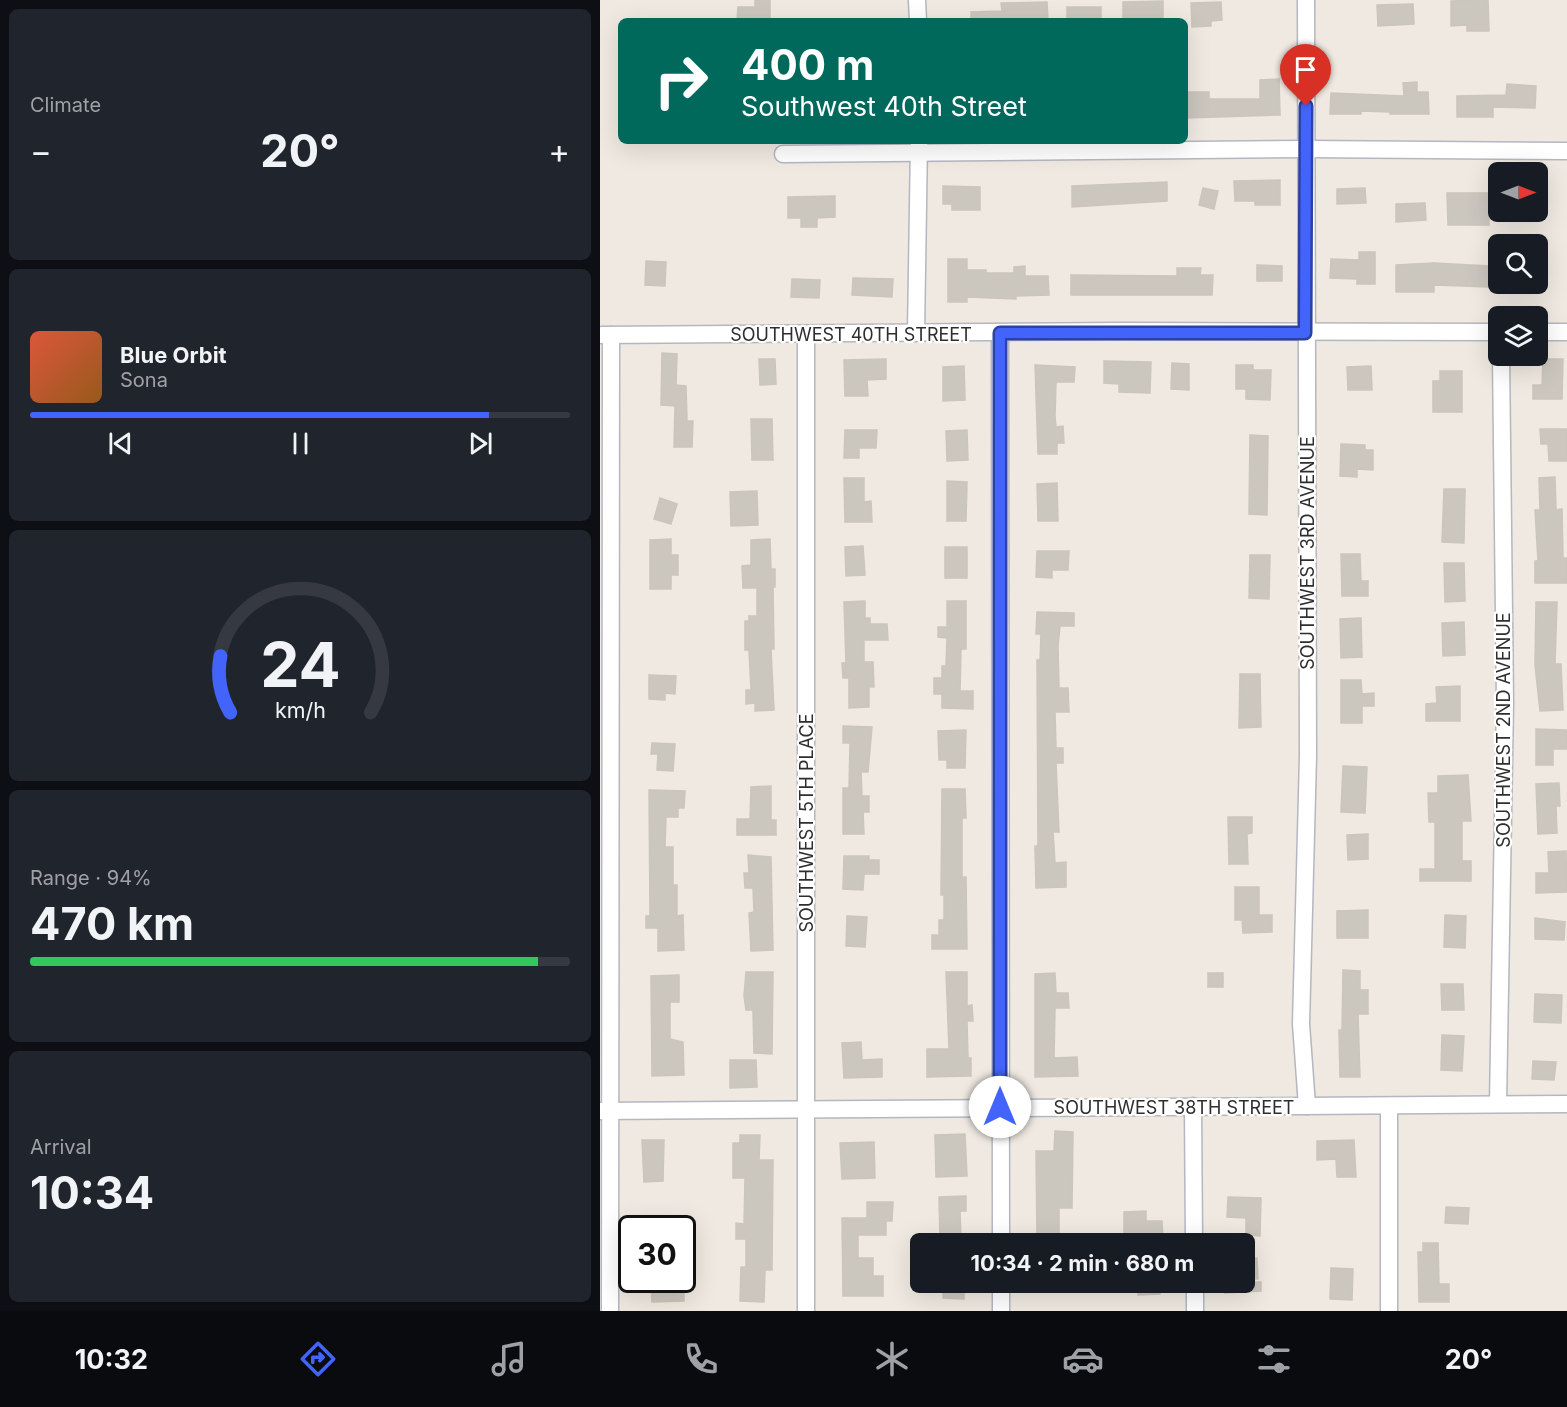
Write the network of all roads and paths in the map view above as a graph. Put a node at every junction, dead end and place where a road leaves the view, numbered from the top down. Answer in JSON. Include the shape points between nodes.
{"nodes":[{"id":1,"x":917,"y":0,"type":"edge"},
{"id":2,"x":1306,"y":0,"type":"edge"},
{"id":3,"x":918,"y":18,"type":"edge"},
{"id":4,"x":919,"y":146,"type":"edge"},
{"id":5,"x":1306,"y":149,"type":"junction"},
{"id":6,"x":1567,"y":151,"type":"edge"},
{"id":7,"x":783,"y":154,"type":"dead end"},
{"id":8,"x":1488,"y":332,"type":"edge"},
{"id":9,"x":1548,"y":332,"type":"edge"},
{"id":10,"x":1567,"y":332,"type":"edge"},
{"id":11,"x":916,"y":333,"type":"junction"},
{"id":12,"x":1000,"y":333,"type":"junction"},
{"id":13,"x":1305,"y":333,"type":"junction"},
{"id":14,"x":806,"y":334,"type":"junction"},
{"id":15,"x":606,"y":335,"type":"edge"},
{"id":16,"x":1501,"y":366,"type":"edge"},
{"id":17,"x":1498,"y":1104,"type":"junction"},
{"id":18,"x":1567,"y":1104,"type":"edge"},
{"id":19,"x":1193,"y":1106,"type":"junction"},
{"id":20,"x":1307,"y":1106,"type":"junction"},
{"id":21,"x":1389,"y":1106,"type":"junction"},
{"id":22,"x":1000,"y":1107,"type":"junction"},
{"id":23,"x":805,"y":1108,"type":"junction"},
{"id":24,"x":605,"y":1110,"type":"edge"},
{"id":25,"x":1001,"y":1233,"type":"edge"},
{"id":26,"x":1194,"y":1233,"type":"edge"},
{"id":27,"x":1001,"y":1293,"type":"edge"},
{"id":28,"x":1195,"y":1293,"type":"edge"},
{"id":29,"x":610,"y":1311,"type":"edge"},
{"id":30,"x":806,"y":1311,"type":"edge"},
{"id":31,"x":1001,"y":1311,"type":"edge"},
{"id":32,"x":1195,"y":1311,"type":"edge"},
{"id":33,"x":1389,"y":1311,"type":"edge"}],
"edges":[{"from":1,"to":3,"type":"street"},
{"from":2,"to":5,"type":"street","name":"SOUTHWEST 3RD AVENUE"},
{"from":4,"to":5,"type":"street"},
{"from":4,"to":7,"type":"street"},
{"from":4,"to":11,"type":"street"},
{"from":5,"to":6,"type":"street"},
{"from":5,"to":13,"type":"street","name":"SOUTHWEST 3RD AVENUE"},
{"from":8,"to":13,"type":"street","name":"SOUTHWEST 40TH STREET"},
{"from":9,"to":10,"type":"street"},
{"from":11,"to":12,"type":"street","name":"SOUTHWEST 40TH STREET"},
{"from":11,"to":14,"type":"street","name":"SOUTHWEST 40TH STREET"},
{"from":12,"to":13,"type":"street","name":"SOUTHWEST 40TH STREET"},
{"from":12,"to":22,"type":"street"},
{"from":13,"to":20,"type":"street","name":"SOUTHWEST 3RD AVENUE","via":[[1308,756],[1301,1024]]},
{"from":14,"to":15,"type":"street","name":"SOUTHWEST 40TH STREET"},
{"from":14,"to":23,"type":"street","name":"SOUTHWEST 5TH PLACE"},
{"from":15,"to":24,"type":"street"},
{"from":16,"to":17,"type":"street","name":"SOUTHWEST 2ND AVENUE","via":[[1505,702]]},
{"from":17,"to":18,"type":"street","name":"SOUTHWEST 38TH STREET"},
{"from":17,"to":21,"type":"street","name":"SOUTHWEST 38TH STREET"},
{"from":19,"to":20,"type":"street","name":"SOUTHWEST 38TH STREET"},
{"from":19,"to":22,"type":"street","name":"SOUTHWEST 38TH STREET"},
{"from":19,"to":26,"type":"street"},
{"from":20,"to":21,"type":"street","name":"SOUTHWEST 38TH STREET"},
{"from":21,"to":33,"type":"street"},
{"from":22,"to":23,"type":"street","name":"SOUTHWEST 38TH STREET"},
{"from":22,"to":25,"type":"street"},
{"from":23,"to":24,"type":"street","name":"SOUTHWEST 38TH STREET"},
{"from":23,"to":30,"type":"street","name":"SOUTHWEST 5TH PLACE"},
{"from":24,"to":29,"type":"street"},
{"from":27,"to":31,"type":"street"},
{"from":28,"to":32,"type":"street"}]}
